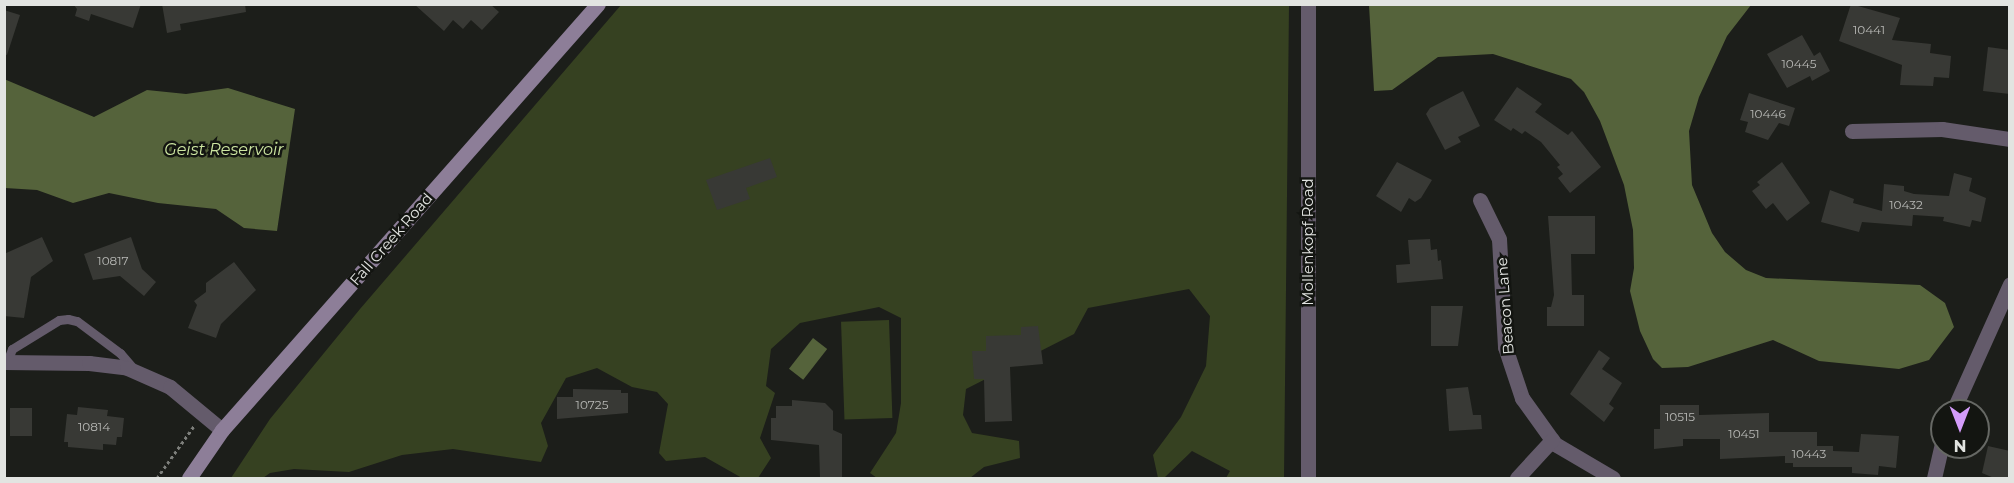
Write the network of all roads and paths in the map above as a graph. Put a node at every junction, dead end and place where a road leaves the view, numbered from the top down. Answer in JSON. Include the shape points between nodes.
{"nodes":[{"id":1,"x":598,"y":4,"type":"edge"},
{"id":2,"x":1308,"y":4,"type":"edge"},
{"id":3,"x":1852,"y":131,"type":"dead end"},
{"id":4,"x":2010,"y":139,"type":"edge"},
{"id":5,"x":1480,"y":200,"type":"dead end"},
{"id":6,"x":2010,"y":284,"type":"edge"},
{"id":7,"x":6,"y":362,"type":"edge"},
{"id":8,"x":135,"y":371,"type":"junction"},
{"id":9,"x":1958,"y":399,"type":"edge"},
{"id":10,"x":193,"y":426,"type":"dead end"},
{"id":11,"x":222,"y":430,"type":"junction"},
{"id":12,"x":1552,"y":440,"type":"junction"},
{"id":13,"x":1938,"y":459,"type":"edge"},
{"id":14,"x":157,"y":478,"type":"edge"},
{"id":15,"x":189,"y":478,"type":"edge"},
{"id":16,"x":1308,"y":478,"type":"edge"},
{"id":17,"x":1517,"y":478,"type":"edge"},
{"id":18,"x":1613,"y":478,"type":"edge"},
{"id":19,"x":1934,"y":478,"type":"edge"}],
"edges":[{"from":1,"to":11,"type":"main road","name":"Fall Creek Road"},
{"from":2,"to":16,"type":"street","name":"Mollenkopf Road"},
{"from":3,"to":4,"type":"street","via":[[1942,129]]},
{"from":5,"to":12,"type":"street","name":"Beacon Lane","via":[[1494,225],[1502,254],[1509,365],[1526,406]]},
{"from":6,"to":9,"type":"street"},
{"from":7,"to":8,"type":"street","via":[[89,363]]},
{"from":7,"to":8,"type":"lane","via":[[17,346],[59,320],[68,319],[77,321],[120,353]]},
{"from":8,"to":11,"type":"street","via":[[170,387]]},
{"from":10,"to":14,"type":"path"},
{"from":11,"to":15,"type":"main road","name":"Fall Creek Road"},
{"from":12,"to":17,"type":"street"},
{"from":12,"to":18,"type":"street","name":"Beacon Lane","via":[[1576,459]]},
{"from":13,"to":19,"type":"street"}]}
